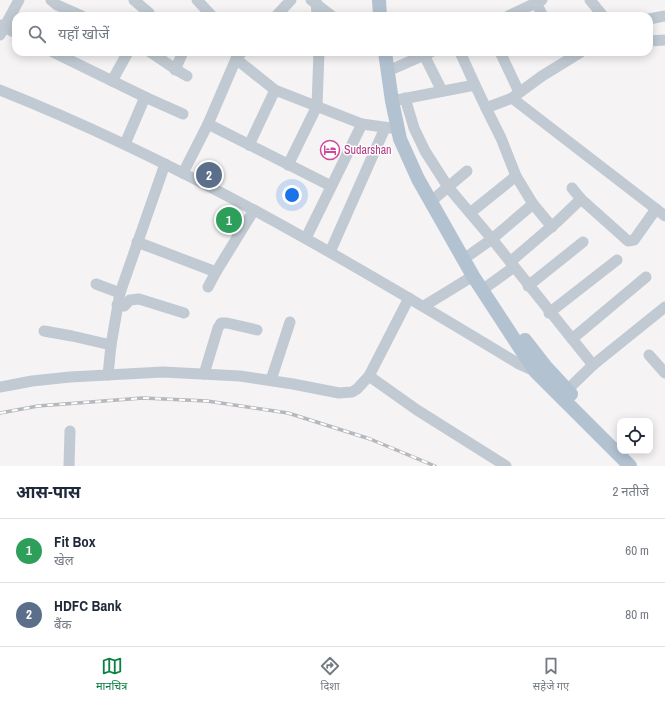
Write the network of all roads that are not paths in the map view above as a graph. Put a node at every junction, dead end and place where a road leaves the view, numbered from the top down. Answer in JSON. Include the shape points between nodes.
{"nodes":[{"id":1,"x":19,"y":0,"type":"edge"},
{"id":2,"x":51,"y":0,"type":"edge"},
{"id":3,"x":291,"y":0,"type":"edge"},
{"id":4,"x":379,"y":0,"type":"edge"},
{"id":5,"x":388,"y":0,"type":"edge"},
{"id":6,"x":590,"y":0,"type":"edge"},
{"id":7,"x":314,"y":1,"type":"edge"},
{"id":8,"x":539,"y":1,"type":"edge"},
{"id":9,"x":140,"y":2,"type":"edge"},
{"id":10,"x":202,"y":2,"type":"edge"},
{"id":11,"x":73,"y":12,"type":"edge"},
{"id":12,"x":148,"y":12,"type":"edge"},
{"id":13,"x":209,"y":12,"type":"edge"},
{"id":14,"x":280,"y":12,"type":"edge"},
{"id":15,"x":316,"y":12,"type":"edge"},
{"id":16,"x":327,"y":12,"type":"edge"},
{"id":17,"x":380,"y":12,"type":"edge"},
{"id":18,"x":388,"y":12,"type":"edge"},
{"id":19,"x":516,"y":12,"type":"edge"},
{"id":20,"x":542,"y":12,"type":"edge"},
{"id":21,"x":600,"y":12,"type":"edge"},
{"id":22,"x":665,"y":16,"type":"edge"},
{"id":23,"x":653,"y":18,"type":"edge"},
{"id":24,"x":1,"y":29,"type":"edge"},
{"id":25,"x":12,"y":32,"type":"edge"},
{"id":26,"x":665,"y":40,"type":"edge"},
{"id":27,"x":653,"y":41,"type":"edge"},
{"id":28,"x":61,"y":56,"type":"edge"},
{"id":29,"x":126,"y":56,"type":"edge"},
{"id":30,"x":157,"y":56,"type":"edge"},
{"id":31,"x":181,"y":56,"type":"edge"},
{"id":32,"x":239,"y":56,"type":"edge"},
{"id":33,"x":240,"y":56,"type":"edge"},
{"id":34,"x":319,"y":56,"type":"edge"},
{"id":35,"x":412,"y":56,"type":"edge"},
{"id":36,"x":429,"y":56,"type":"edge"},
{"id":37,"x":462,"y":56,"type":"edge"},
{"id":38,"x":501,"y":56,"type":"edge"},
{"id":39,"x":565,"y":56,"type":"edge"},
{"id":40,"x":388,"y":59,"type":"edge"},
{"id":41,"x":175,"y":70,"type":"junction"},
{"id":42,"x":187,"y":76,"type":"dead end"},
{"id":43,"x":112,"y":81,"type":"junction"},
{"id":44,"x":476,"y":85,"type":"junction"},
{"id":45,"x":0,"y":90,"type":"edge"},
{"id":46,"x":275,"y":90,"type":"junction"},
{"id":47,"x":442,"y":92,"type":"junction"},
{"id":48,"x":516,"y":95,"type":"junction"},
{"id":49,"x":145,"y":97,"type":"junction"},
{"id":50,"x":401,"y":99,"type":"junction"},
{"id":51,"x":317,"y":106,"type":"junction"},
{"id":52,"x":486,"y":108,"type":"junction"},
{"id":53,"x":183,"y":114,"type":"dead end"},
{"id":54,"x":208,"y":124,"type":"junction"},
{"id":55,"x":362,"y":124,"type":"junction"},
{"id":56,"x":392,"y":129,"type":"junction"},
{"id":57,"x":125,"y":144,"type":"junction"},
{"id":58,"x":249,"y":145,"type":"junction"},
{"id":59,"x":165,"y":164,"type":"junction"},
{"id":60,"x":288,"y":165,"type":"junction"},
{"id":61,"x":467,"y":171,"type":"dead end"},
{"id":62,"x":183,"y":173,"type":"junction"},
{"id":63,"x":516,"y":176,"type":"junction"},
{"id":64,"x":331,"y":186,"type":"junction"},
{"id":65,"x":448,"y":187,"type":"junction"},
{"id":66,"x":572,"y":188,"type":"dead end"},
{"id":67,"x":435,"y":198,"type":"junction"},
{"id":68,"x":581,"y":199,"type":"junction"},
{"id":69,"x":533,"y":204,"type":"junction"},
{"id":70,"x":254,"y":210,"type":"junction"},
{"id":71,"x":660,"y":212,"type":"edge"},
{"id":72,"x":470,"y":213,"type":"junction"},
{"id":73,"x":552,"y":227,"type":"junction"},
{"id":74,"x":306,"y":238,"type":"junction"},
{"id":75,"x":492,"y":239,"type":"junction"},
{"id":76,"x":137,"y":242,"type":"junction"},
{"id":77,"x":583,"y":242,"type":"dead end"},
{"id":78,"x":330,"y":252,"type":"junction"},
{"id":79,"x":468,"y":256,"type":"junction"},
{"id":80,"x":617,"y":260,"type":"dead end"},
{"id":81,"x":512,"y":264,"type":"junction"},
{"id":82,"x":216,"y":272,"type":"junction"},
{"id":83,"x":474,"y":276,"type":"junction"},
{"id":84,"x":646,"y":277,"type":"dead end"},
{"id":85,"x":96,"y":284,"type":"dead end"},
{"id":86,"x":528,"y":286,"type":"junction"},
{"id":87,"x":208,"y":287,"type":"dead end"},
{"id":88,"x":484,"y":288,"type":"junction"},
{"id":89,"x":120,"y":293,"type":"junction"},
{"id":90,"x":410,"y":298,"type":"junction"},
{"id":91,"x":117,"y":305,"type":"junction"},
{"id":92,"x":424,"y":306,"type":"junction"},
{"id":93,"x":665,"y":307,"type":"edge"},
{"id":94,"x":550,"y":312,"type":"junction"},
{"id":95,"x":184,"y":313,"type":"dead end"},
{"id":96,"x":290,"y":322,"type":"dead end"},
{"id":97,"x":257,"y":330,"type":"dead end"},
{"id":98,"x":44,"y":331,"type":"dead end"},
{"id":99,"x":572,"y":339,"type":"junction"},
{"id":100,"x":111,"y":345,"type":"junction"},
{"id":101,"x":530,"y":355,"type":"junction"},
{"id":102,"x":649,"y":355,"type":"dead end"},
{"id":103,"x":511,"y":359,"type":"junction"},
{"id":104,"x":593,"y":365,"type":"junction"},
{"id":105,"x":540,"y":369,"type":"junction"},
{"id":106,"x":665,"y":373,"type":"edge"},
{"id":107,"x":204,"y":374,"type":"junction"},
{"id":108,"x":108,"y":375,"type":"junction"},
{"id":109,"x":369,"y":376,"type":"junction"},
{"id":110,"x":272,"y":380,"type":"junction"},
{"id":111,"x":0,"y":387,"type":"edge"},
{"id":112,"x":564,"y":393,"type":"junction"},
{"id":113,"x":70,"y":431,"type":"dead end"},
{"id":114,"x":617,"y":440,"type":"edge"},
{"id":115,"x":630,"y":454,"type":"edge"},
{"id":116,"x":69,"y":466,"type":"edge"},
{"id":117,"x":506,"y":466,"type":"edge"},
{"id":118,"x":630,"y":466,"type":"edge"},
{"id":119,"x":639,"y":466,"type":"edge"}],
"edges":[{"from":1,"to":24,"type":"street"},
{"from":2,"to":11,"type":"street"},
{"from":3,"to":14,"type":"street"},
{"from":4,"to":17,"type":"main road"},
{"from":5,"to":18,"type":"main road"},
{"from":6,"to":21,"type":"street"},
{"from":7,"to":15,"type":"street"},
{"from":7,"to":16,"type":"street"},
{"from":8,"to":19,"type":"street"},
{"from":8,"to":20,"type":"street"},
{"from":9,"to":12,"type":"street"},
{"from":10,"to":13,"type":"street"},
{"from":22,"to":23,"type":"street"},
{"from":24,"to":25,"type":"street"},
{"from":26,"to":27,"type":"street"},
{"from":28,"to":43,"type":"street"},
{"from":29,"to":43,"type":"street"},
{"from":30,"to":41,"type":"street"},
{"from":31,"to":41,"type":"street"},
{"from":32,"to":54,"type":"street"},
{"from":33,"to":46,"type":"street"},
{"from":34,"to":51,"type":"street"},
{"from":35,"to":40,"type":"street"},
{"from":36,"to":47,"type":"street"},
{"from":37,"to":44,"type":"street"},
{"from":38,"to":48,"type":"street"},
{"from":39,"to":48,"type":"street"},
{"from":40,"to":50,"type":"main road"},
{"from":40,"to":56,"type":"main road"},
{"from":41,"to":42,"type":"street"},
{"from":43,"to":49,"type":"street"},
{"from":44,"to":47,"type":"street"},
{"from":44,"to":52,"type":"street"},
{"from":45,"to":57,"type":"street"},
{"from":46,"to":51,"type":"street"},
{"from":46,"to":58,"type":"street"},
{"from":47,"to":50,"type":"street"},
{"from":48,"to":52,"type":"street"},
{"from":48,"to":71,"type":"street"},
{"from":49,"to":53,"type":"street"},
{"from":49,"to":57,"type":"street"},
{"from":50,"to":65,"type":"street","via":[[425,151]]},
{"from":50,"to":67,"type":"main road","via":[[410,150]]},
{"from":51,"to":55,"type":"street"},
{"from":51,"to":60,"type":"street"},
{"from":52,"to":63,"type":"street"},
{"from":54,"to":58,"type":"street"},
{"from":54,"to":62,"type":"street"},
{"from":55,"to":56,"type":"street"},
{"from":55,"to":64,"type":"street"},
{"from":56,"to":78,"type":"street"},
{"from":56,"to":83,"type":"main road"},
{"from":57,"to":59,"type":"street"},
{"from":58,"to":60,"type":"street"},
{"from":59,"to":62,"type":"street"},
{"from":59,"to":76,"type":"street"},
{"from":60,"to":64,"type":"street"},
{"from":61,"to":65,"type":"street"},
{"from":62,"to":70,"type":"street"},
{"from":63,"to":69,"type":"street"},
{"from":63,"to":72,"type":"street"},
{"from":64,"to":74,"type":"street"},
{"from":65,"to":67,"type":"street"},
{"from":65,"to":72,"type":"street"},
{"from":66,"to":68,"type":"street"},
{"from":67,"to":79,"type":"main road"},
{"from":68,"to":71,"type":"street","via":[[631,242]]},
{"from":68,"to":73,"type":"street"},
{"from":69,"to":73,"type":"street"},
{"from":69,"to":75,"type":"street"},
{"from":70,"to":74,"type":"street"},
{"from":70,"to":82,"type":"street"},
{"from":72,"to":75,"type":"street"},
{"from":73,"to":81,"type":"street"},
{"from":74,"to":78,"type":"street"},
{"from":75,"to":79,"type":"street"},
{"from":75,"to":81,"type":"street"},
{"from":76,"to":82,"type":"street"},
{"from":76,"to":89,"type":"street"},
{"from":77,"to":86,"type":"street"},
{"from":78,"to":90,"type":"street"},
{"from":79,"to":88,"type":"main road"},
{"from":80,"to":94,"type":"street"},
{"from":81,"to":86,"type":"street"},
{"from":81,"to":88,"type":"street"},
{"from":82,"to":87,"type":"street"},
{"from":83,"to":88,"type":"main road"},
{"from":83,"to":92,"type":"street"},
{"from":84,"to":99,"type":"street"},
{"from":85,"to":89,"type":"street"},
{"from":86,"to":94,"type":"street"},
{"from":88,"to":101,"type":"main road"},
{"from":89,"to":91,"type":"street"},
{"from":90,"to":92,"type":"street"},
{"from":90,"to":109,"type":"street"},
{"from":91,"to":95,"type":"street","via":[[124,306],[130,300],[139,299]]},
{"from":91,"to":100,"type":"street"},
{"from":92,"to":103,"type":"street"},
{"from":93,"to":104,"type":"street"},
{"from":94,"to":99,"type":"street"},
{"from":96,"to":110,"type":"street"},
{"from":97,"to":107,"type":"street","via":[[221,323]]},
{"from":98,"to":100,"type":"street"},
{"from":99,"to":104,"type":"street"},
{"from":100,"to":108,"type":"street"},
{"from":101,"to":103,"type":"street"},
{"from":101,"to":105,"type":"main road"},
{"from":102,"to":106,"type":"street"},
{"from":103,"to":105,"type":"street","via":[[525,367]]},
{"from":104,"to":112,"type":"street"},
{"from":105,"to":112,"type":"main road"},
{"from":107,"to":108,"type":"street","via":[[162,372]]},
{"from":107,"to":110,"type":"street"},
{"from":108,"to":111,"type":"street","via":[[55,378]]},
{"from":109,"to":110,"type":"street","via":[[357,389],[346,393]]},
{"from":109,"to":117,"type":"street","via":[[417,410]]},
{"from":112,"to":114,"type":"main road"},
{"from":112,"to":118,"type":"main road"},
{"from":113,"to":116,"type":"street"},
{"from":115,"to":119,"type":"main road"}]}
